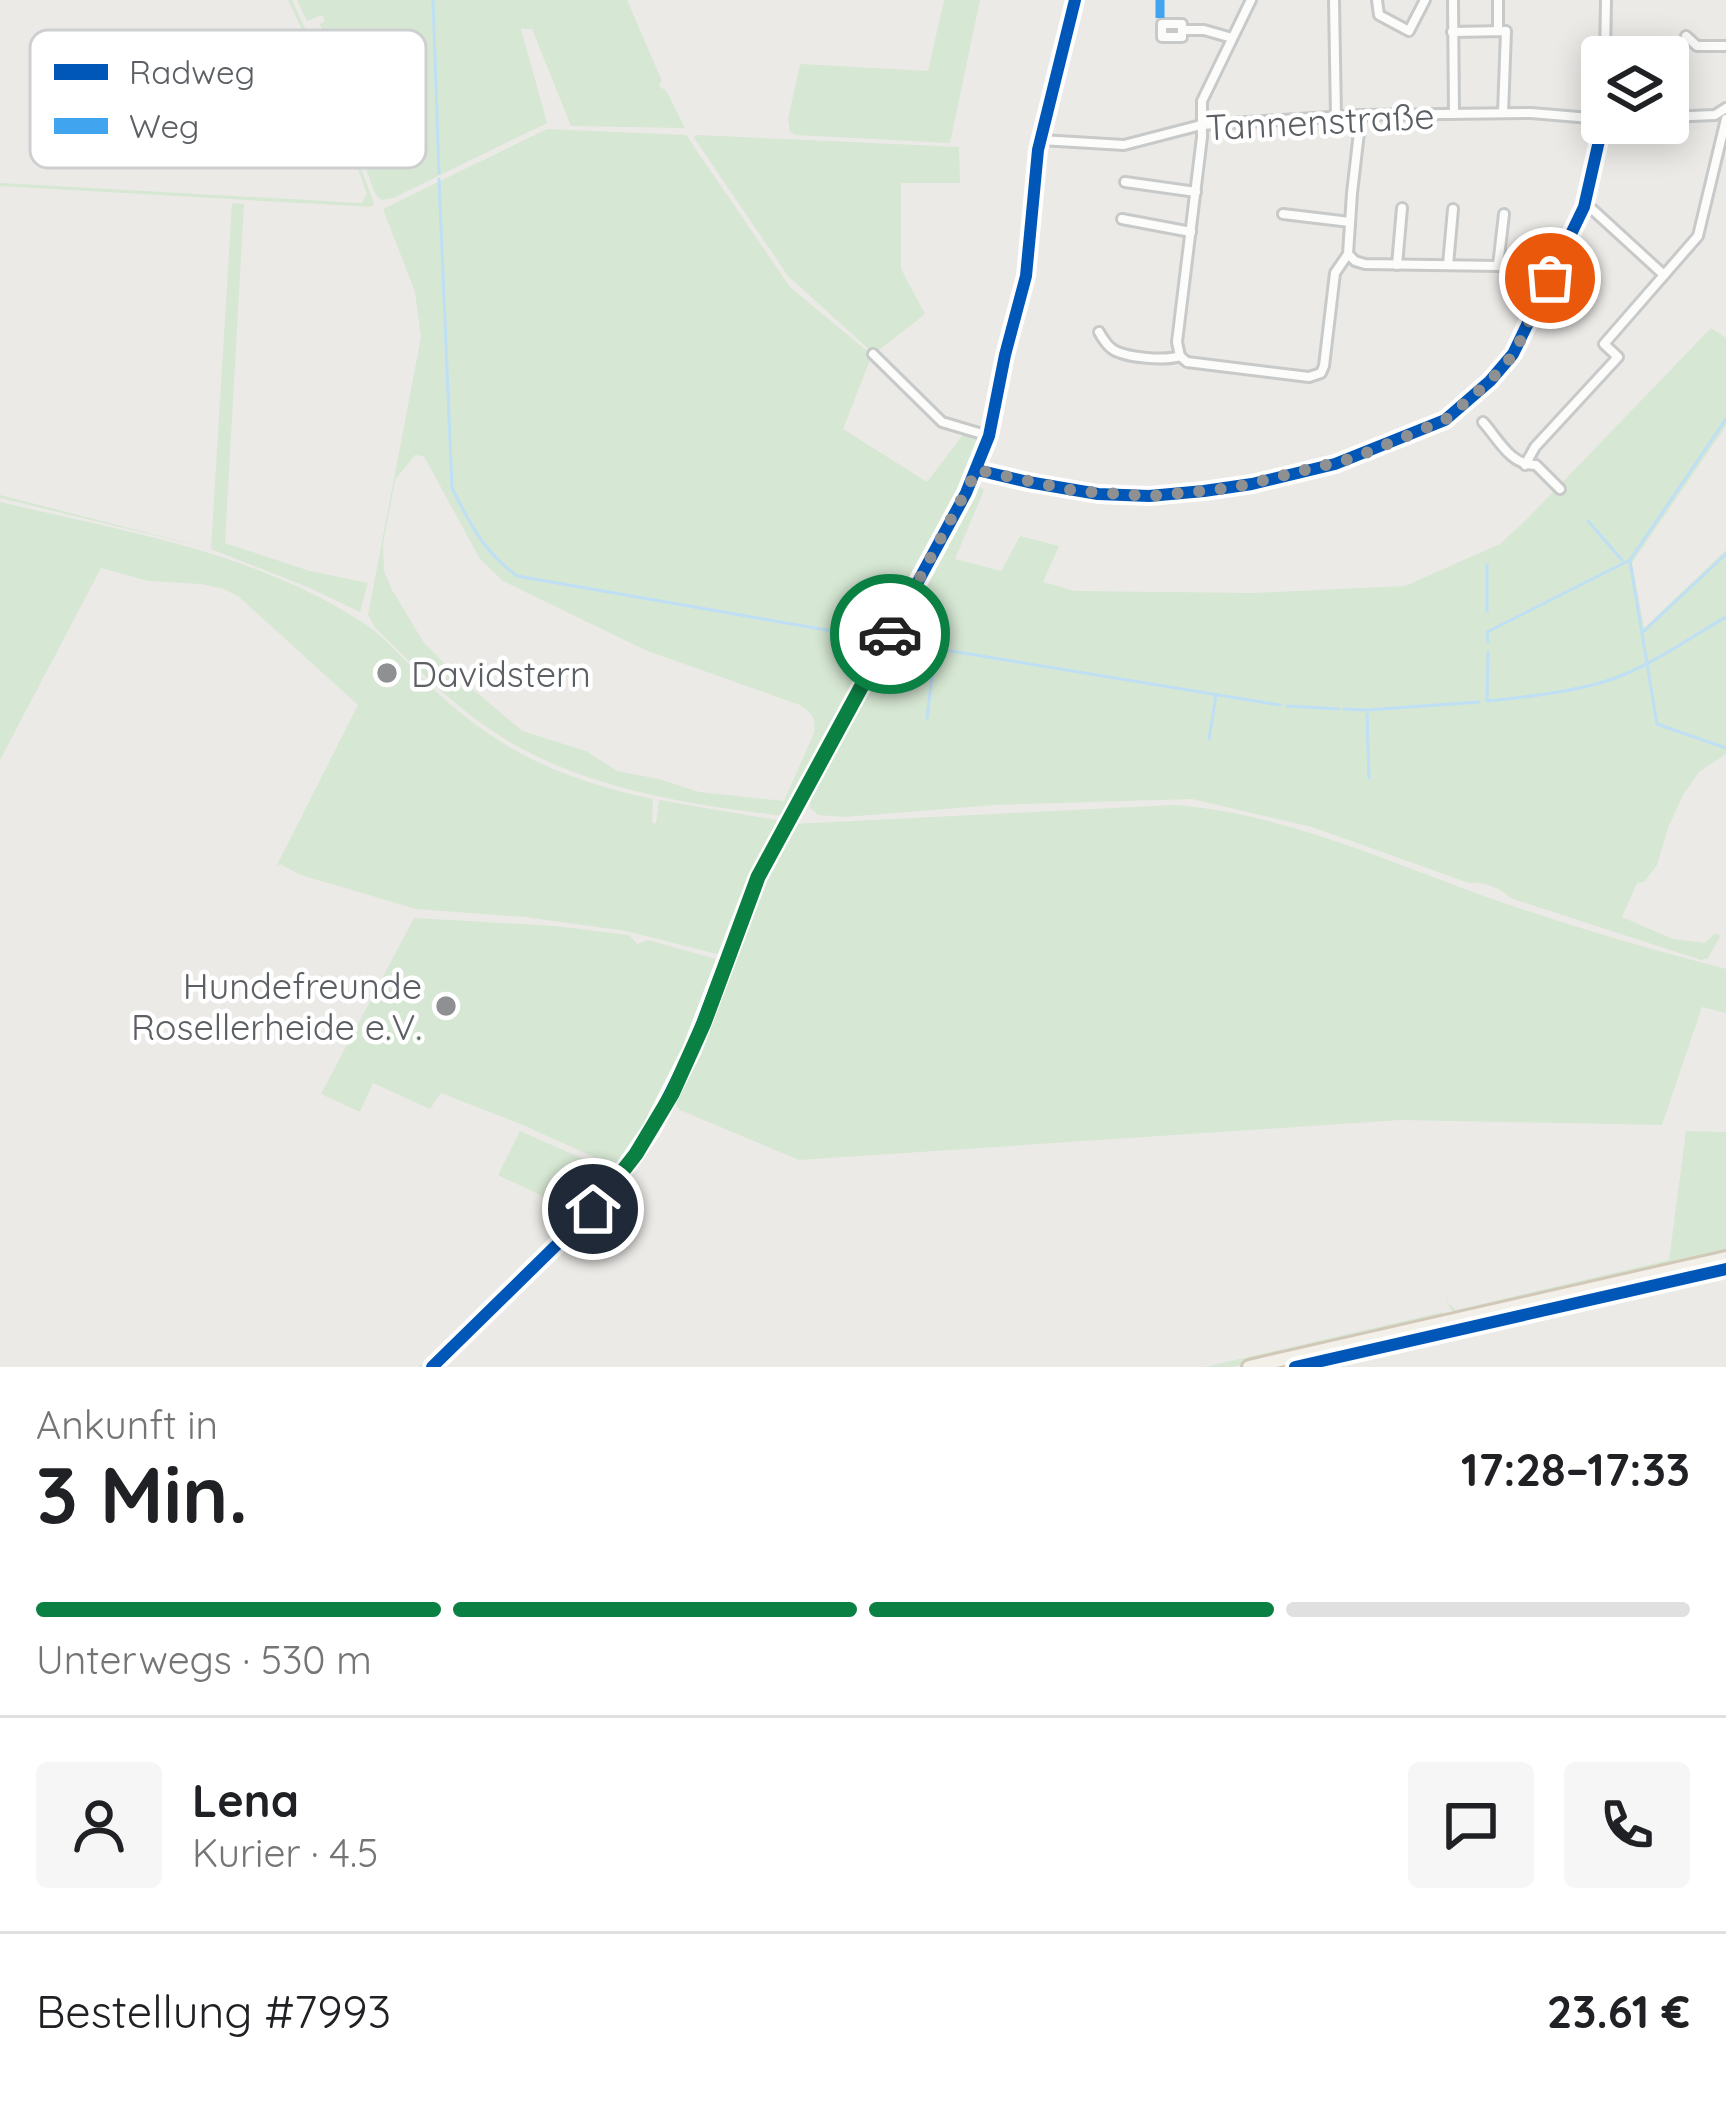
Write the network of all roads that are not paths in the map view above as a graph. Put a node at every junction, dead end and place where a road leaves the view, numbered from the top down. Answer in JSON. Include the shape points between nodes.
{"nodes":[{"id":1,"x":1075,"y":0,"type":"edge"},
{"id":2,"x":1251,"y":0,"type":"edge"},
{"id":3,"x":1334,"y":0,"type":"edge"},
{"id":4,"x":1377,"y":0,"type":"edge"},
{"id":5,"x":1425,"y":0,"type":"edge"},
{"id":6,"x":1453,"y":0,"type":"edge"},
{"id":7,"x":1498,"y":0,"type":"edge"},
{"id":8,"x":1606,"y":0,"type":"edge"},
{"id":9,"x":1182,"y":30,"type":"dead end"},
{"id":10,"x":1498,"y":31,"type":"junction"},
{"id":11,"x":1453,"y":32,"type":"junction"},
{"id":12,"x":1605,"y":36,"type":"edge"},
{"id":13,"x":1232,"y":38,"type":"junction"},
{"id":14,"x":1689,"y":39,"type":"edge"},
{"id":15,"x":1726,"y":46,"type":"edge"},
{"id":16,"x":1726,"y":108,"type":"edge"},
{"id":17,"x":1503,"y":113,"type":"junction"},
{"id":18,"x":1454,"y":114,"type":"junction"},
{"id":19,"x":1361,"y":115,"type":"junction"},
{"id":20,"x":1689,"y":116,"type":"edge"},
{"id":21,"x":1336,"y":117,"type":"junction"},
{"id":22,"x":1581,"y":119,"type":"edge"},
{"id":23,"x":1726,"y":119,"type":"edge"},
{"id":24,"x":1202,"y":125,"type":"junction"},
{"id":25,"x":1041,"y":140,"type":"junction"},
{"id":26,"x":1597,"y":144,"type":"edge"},
{"id":27,"x":1125,"y":182,"type":"dead end"},
{"id":28,"x":1196,"y":192,"type":"junction"},
{"id":29,"x":1584,"y":207,"type":"junction"},
{"id":30,"x":1402,"y":208,"type":"dead end"},
{"id":31,"x":1453,"y":209,"type":"dead end"},
{"id":32,"x":1282,"y":214,"type":"dead end"},
{"id":33,"x":1504,"y":214,"type":"dead end"},
{"id":34,"x":1122,"y":219,"type":"dead end"},
{"id":35,"x":1350,"y":222,"type":"junction"},
{"id":36,"x":1191,"y":232,"type":"junction"},
{"id":37,"x":1348,"y":254,"type":"junction"},
{"id":38,"x":1397,"y":265,"type":"junction"},
{"id":39,"x":1448,"y":265,"type":"junction"},
{"id":40,"x":1498,"y":266,"type":"junction"},
{"id":41,"x":1664,"y":275,"type":"junction"},
{"id":42,"x":1550,"y":278,"type":"junction"},
{"id":43,"x":1099,"y":332,"type":"dead end"},
{"id":44,"x":873,"y":354,"type":"dead end"},
{"id":45,"x":1179,"y":354,"type":"junction"},
{"id":46,"x":1484,"y":422,"type":"dead end"},
{"id":47,"x":989,"y":436,"type":"junction"},
{"id":48,"x":1525,"y":465,"type":"junction"},
{"id":49,"x":977,"y":470,"type":"junction"},
{"id":50,"x":1560,"y":489,"type":"dead end"},
{"id":51,"x":1726,"y":1258,"type":"edge"},
{"id":52,"x":431,"y":1367,"type":"edge"},
{"id":53,"x":1249,"y":1367,"type":"edge"}],
"edges":[{"from":1,"to":25,"type":"street"},
{"from":2,"to":13,"type":"street"},
{"from":3,"to":21,"type":"street"},
{"from":4,"to":5,"type":"street","via":[[1379,15],[1409,31]]},
{"from":6,"to":11,"type":"street"},
{"from":7,"to":10,"type":"street"},
{"from":8,"to":12,"type":"street"},
{"from":9,"to":13,"type":"street"},
{"from":10,"to":11,"type":"street"},
{"from":10,"to":17,"type":"street","via":[[1506,31]]},
{"from":11,"to":18,"type":"street"},
{"from":13,"to":24,"type":"street","via":[[1202,101]]},
{"from":14,"to":15,"type":"street"},
{"from":16,"to":20,"type":"street"},
{"from":17,"to":18,"type":"street","name":"Tannenstraße"},
{"from":17,"to":22,"type":"street","name":"Tannenstraße"},
{"from":18,"to":19,"type":"street","name":"Tannenstraße"},
{"from":19,"to":21,"type":"street","name":"Tannenstraße"},
{"from":19,"to":35,"type":"street"},
{"from":21,"to":24,"type":"street","name":"Tannenstraße"},
{"from":23,"to":41,"type":"street","via":[[1698,236]]},
{"from":24,"to":25,"type":"street","name":"Tannenstraße","via":[[1129,145]]},
{"from":24,"to":28,"type":"street"},
{"from":25,"to":47,"type":"street","via":[[1028,266]]},
{"from":26,"to":29,"type":"street"},
{"from":27,"to":28,"type":"street"},
{"from":28,"to":36,"type":"street"},
{"from":29,"to":41,"type":"street"},
{"from":29,"to":42,"type":"street"},
{"from":30,"to":38,"type":"street"},
{"from":31,"to":39,"type":"street"},
{"from":32,"to":35,"type":"street"},
{"from":33,"to":40,"type":"street"},
{"from":34,"to":36,"type":"street"},
{"from":35,"to":37,"type":"street"},
{"from":36,"to":45,"type":"street"},
{"from":37,"to":38,"type":"street","via":[[1365,264]]},
{"from":37,"to":45,"type":"street","via":[[1335,273],[1318,375],[1192,364]]},
{"from":38,"to":39,"type":"street"},
{"from":39,"to":40,"type":"street"},
{"from":40,"to":42,"type":"street"},
{"from":41,"to":48,"type":"street","via":[[1604,344],[1618,357]]},
{"from":42,"to":49,"type":"street","via":[[1514,354],[1490,381],[1445,420],[1354,458],[1232,488],[1150,496],[1076,491]]},
{"from":43,"to":45,"type":"street","via":[[1119,352]]},
{"from":44,"to":47,"type":"street","via":[[941,422]]},
{"from":46,"to":48,"type":"street"},
{"from":47,"to":49,"type":"street"},
{"from":48,"to":50,"type":"street","via":[[1536,465]]},
{"from":49,"to":52,"type":"street","via":[[753,887],[686,1066],[636,1154],[581,1222]]},
{"from":51,"to":53,"type":"main road"}]}
